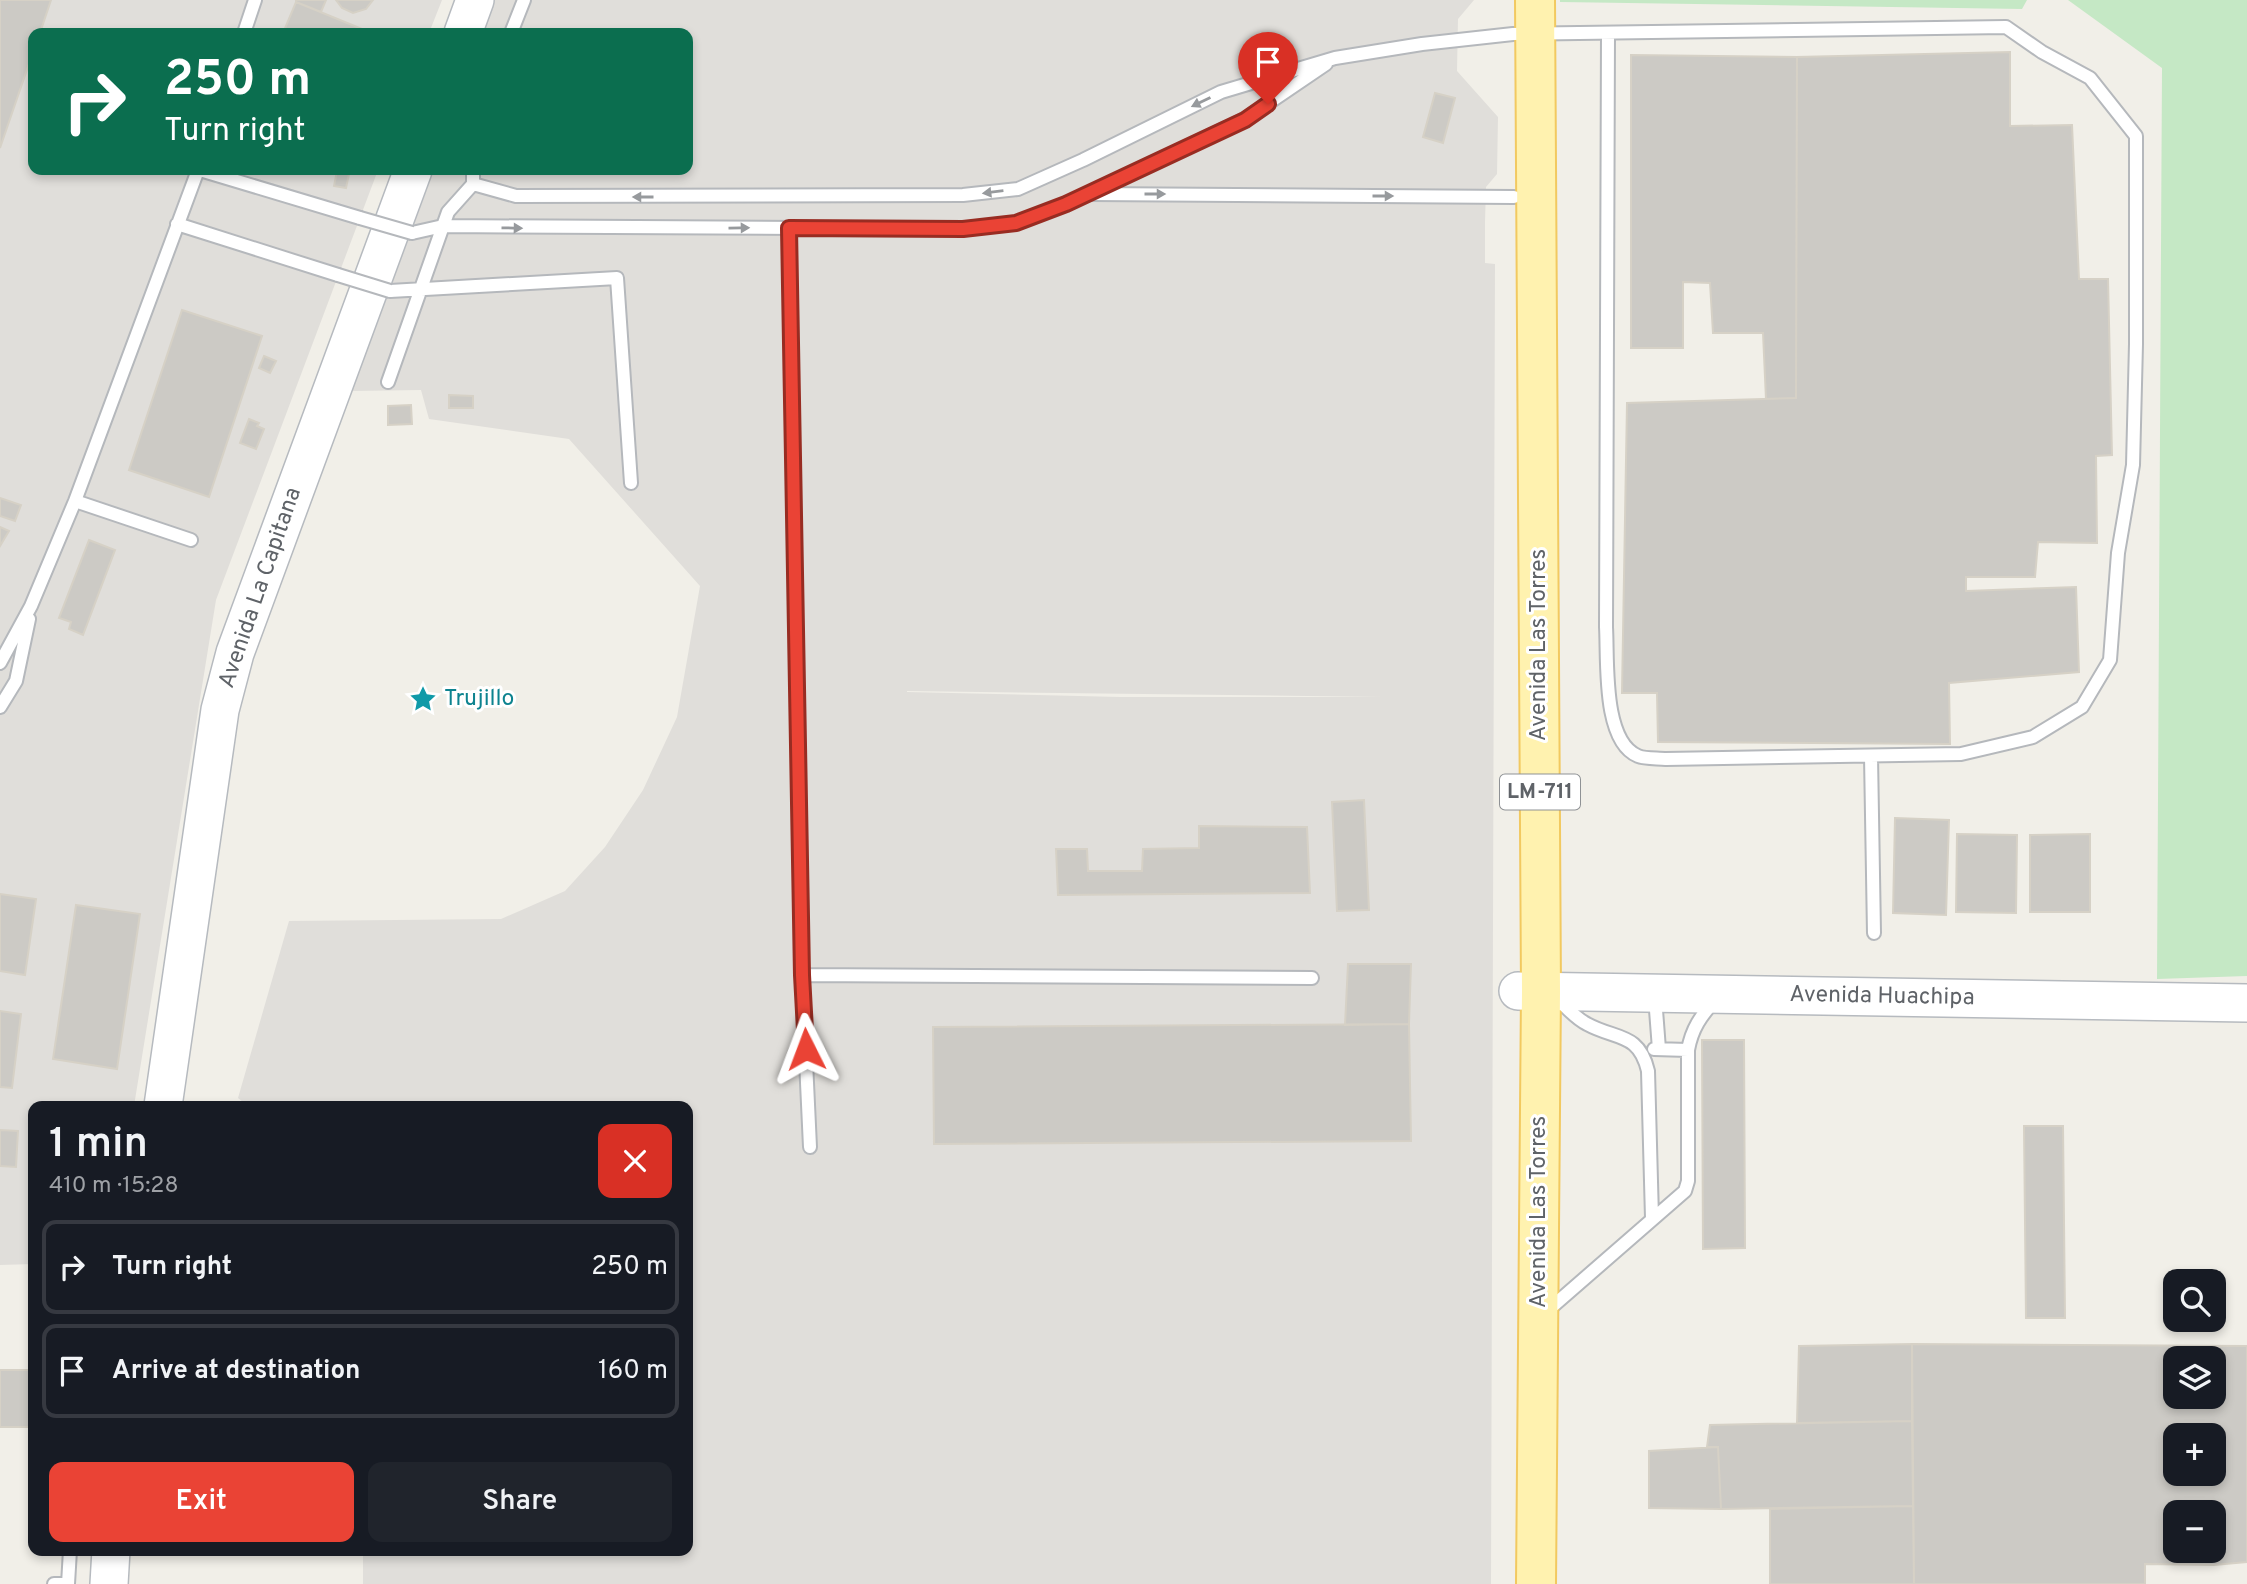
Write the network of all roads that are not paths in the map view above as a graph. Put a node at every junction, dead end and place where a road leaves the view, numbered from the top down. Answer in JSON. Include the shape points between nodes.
{"nodes":[{"id":1,"x":255,"y":0,"type":"edge"},
{"id":2,"x":475,"y":0,"type":"edge"},
{"id":3,"x":524,"y":0,"type":"edge"},
{"id":4,"x":1524,"y":17,"type":"edge"},
{"id":5,"x":246,"y":28,"type":"edge"},
{"id":6,"x":465,"y":28,"type":"edge"},
{"id":7,"x":514,"y":28,"type":"edge"},
{"id":8,"x":1608,"y":33,"type":"junction"},
{"id":9,"x":1335,"y":58,"type":"junction"},
{"id":10,"x":197,"y":175,"type":"edge"},
{"id":11,"x":216,"y":175,"type":"edge"},
{"id":12,"x":411,"y":175,"type":"edge"},
{"id":13,"x":473,"y":175,"type":"edge"},
{"id":14,"x":473,"y":184,"type":"junction"},
{"id":15,"x":1087,"y":194,"type":"junction"},
{"id":16,"x":1514,"y":197,"type":"junction"},
{"id":17,"x":177,"y":224,"type":"junction"},
{"id":18,"x":443,"y":226,"type":"junction"},
{"id":19,"x":789,"y":228,"type":"junction"},
{"id":20,"x":421,"y":290,"type":"junction"},
{"id":21,"x":388,"y":383,"type":"dead end"},
{"id":22,"x":631,"y":483,"type":"dead end"},
{"id":23,"x":75,"y":501,"type":"junction"},
{"id":24,"x":191,"y":541,"type":"dead end"},
{"id":25,"x":31,"y":606,"type":"junction"},
{"id":26,"x":0,"y":663,"type":"edge"},
{"id":27,"x":0,"y":707,"type":"edge"},
{"id":28,"x":1871,"y":756,"type":"junction"},
{"id":29,"x":1874,"y":933,"type":"dead end"},
{"id":30,"x":802,"y":975,"type":"junction"},
{"id":31,"x":1312,"y":978,"type":"dead end"},
{"id":32,"x":1536,"y":991,"type":"junction"},
{"id":33,"x":1655,"y":992,"type":"junction"},
{"id":34,"x":1721,"y":994,"type":"junction"},
{"id":35,"x":2247,"y":1003,"type":"edge"},
{"id":36,"x":1640,"y":1049,"type":"junction"},
{"id":37,"x":1660,"y":1049,"type":"junction"},
{"id":38,"x":1688,"y":1050,"type":"junction"},
{"id":39,"x":164,"y":1101,"type":"edge"},
{"id":40,"x":810,"y":1147,"type":"dead end"},
{"id":41,"x":1652,"y":1218,"type":"junction"},
{"id":42,"x":1538,"y":1320,"type":"junction"},
{"id":43,"x":70,"y":1556,"type":"edge"},
{"id":44,"x":111,"y":1556,"type":"edge"},
{"id":45,"x":54,"y":1584,"type":"edge"},
{"id":46,"x":68,"y":1584,"type":"edge"},
{"id":47,"x":109,"y":1584,"type":"edge"},
{"id":48,"x":1515,"y":1584,"type":"edge"},
{"id":49,"x":1536,"y":1584,"type":"edge"}],
"edges":[{"from":1,"to":5,"type":"lane"},
{"from":2,"to":6,"type":"street"},
{"from":3,"to":7,"type":"lane"},
{"from":4,"to":8,"type":"lane"},
{"from":4,"to":9,"type":"lane","via":[[1422,44]]},
{"from":4,"to":16,"type":"main road","name":"Avenida Las Torres","number":"LM-711"},
{"from":4,"to":32,"type":"main road","name":"Avenida Las Torres","number":"LM-711"},
{"from":8,"to":28,"type":"lane","via":[[1606,627],[1611,710],[1620,741],[1638,756],[1665,759]]},
{"from":8,"to":28,"type":"lane","via":[[2007,27],[2090,78],[2136,136],[2133,465],[2118,553],[2109,660],[2082,707],[2033,737],[1961,754]]},
{"from":9,"to":14,"type":"lane","one_way":true,"via":[[1221,92],[1018,189],[963,195],[516,196]]},
{"from":9,"to":15,"type":"lane","via":[[1245,120]]},
{"from":10,"to":17,"type":"lane"},
{"from":11,"to":18,"type":"lane","bridge":true,"via":[[412,233]]},
{"from":12,"to":39,"type":"street","name":"Avenida La Capitana","via":[[235,653],[220,709]]},
{"from":13,"to":14,"type":"lane"},
{"from":14,"to":18,"type":"lane","via":[[448,212]]},
{"from":15,"to":16,"type":"lane","one_way":true},
{"from":15,"to":19,"type":"lane","via":[[1016,223],[963,229]]},
{"from":16,"to":32,"type":"main road","name":"Avenida Las Torres","number":"LM-711"},
{"from":17,"to":20,"type":"lane","bridge":true,"via":[[390,291]]},
{"from":17,"to":23,"type":"lane"},
{"from":18,"to":19,"type":"lane","one_way":true},
{"from":18,"to":20,"type":"lane"},
{"from":19,"to":30,"type":"lane"},
{"from":20,"to":21,"type":"lane"},
{"from":20,"to":22,"type":"lane","via":[[617,278]]},
{"from":23,"to":24,"type":"lane"},
{"from":23,"to":25,"type":"lane"},
{"from":25,"to":26,"type":"lane"},
{"from":25,"to":27,"type":"lane","via":[[16,681]]},
{"from":28,"to":29,"type":"lane"},
{"from":30,"to":31,"type":"lane"},
{"from":30,"to":40,"type":"lane"},
{"from":32,"to":33,"type":"street","name":"Avenida Huachipa"},
{"from":32,"to":36,"type":"lane","via":[[1584,1023],[1628,1039]]},
{"from":32,"to":42,"type":"main road","name":"Avenida Las Torres","number":"LM-711"},
{"from":32,"to":48,"type":"main road","name":"Avenida Las Torres","number":"LM-711"},
{"from":33,"to":34,"type":"street","name":"Avenida Huachipa"},
{"from":33,"to":37,"type":"lane"},
{"from":34,"to":35,"type":"street","name":"Avenida Huachipa"},
{"from":34,"to":38,"type":"lane","via":[[1699,1019]]},
{"from":36,"to":37,"type":"lane"},
{"from":36,"to":41,"type":"lane","via":[[1648,1071]]},
{"from":37,"to":38,"type":"lane"},
{"from":38,"to":41,"type":"lane","via":[[1688,1181],[1678,1200]]},
{"from":41,"to":42,"type":"lane"},
{"from":42,"to":49,"type":"main road","name":"Avenida Las Torres","number":"LM-711"},
{"from":43,"to":46,"type":"lane"},
{"from":44,"to":47,"type":"street"},
{"from":45,"to":46,"type":"lane"}]}
